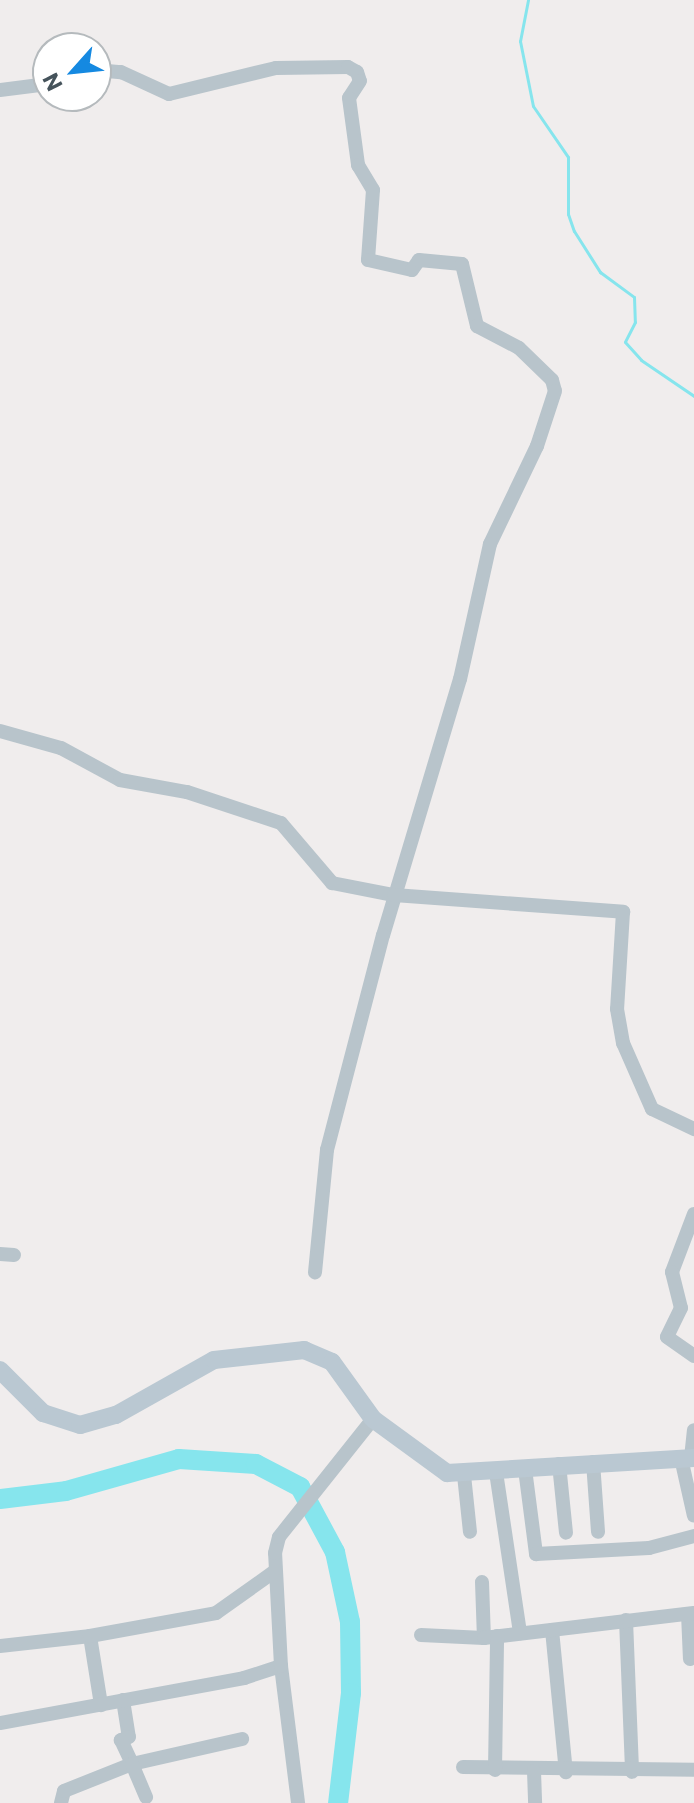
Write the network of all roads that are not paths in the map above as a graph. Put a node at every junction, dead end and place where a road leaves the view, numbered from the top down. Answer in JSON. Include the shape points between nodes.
{"nodes":[{"id":1,"x":112,"y":71,"type":"edge"},
{"id":2,"x":32,"y":86,"type":"edge"},
{"id":3,"x":0,"y":90,"type":"edge"},
{"id":4,"x":0,"y":731,"type":"edge"},
{"id":5,"x":394,"y":895,"type":"junction"},
{"id":6,"x":694,"y":1129,"type":"edge"},
{"id":7,"x":694,"y":1214,"type":"edge"},
{"id":8,"x":315,"y":1272,"type":"dead end"},
{"id":9,"x":694,"y":1356,"type":"edge"},
{"id":10,"x":0,"y":1370,"type":"edge"},
{"id":11,"x":373,"y":1419,"type":"junction"},
{"id":12,"x":694,"y":1430,"type":"edge"},
{"id":13,"x":689,"y":1458,"type":"edge"},
{"id":14,"x":593,"y":1462,"type":"junction"},
{"id":15,"x":559,"y":1464,"type":"junction"},
{"id":16,"x":525,"y":1469,"type":"junction"},
{"id":17,"x":496,"y":1472,"type":"junction"},
{"id":18,"x":464,"y":1475,"type":"junction"},
{"id":19,"x":694,"y":1516,"type":"edge"},
{"id":20,"x":470,"y":1532,"type":"dead end"},
{"id":21,"x":598,"y":1532,"type":"dead end"},
{"id":22,"x":566,"y":1533,"type":"dead end"},
{"id":23,"x":694,"y":1536,"type":"edge"},
{"id":24,"x":275,"y":1571,"type":"junction"},
{"id":25,"x":482,"y":1582,"type":"dead end"},
{"id":26,"x":691,"y":1614,"type":"edge"},
{"id":27,"x":626,"y":1620,"type":"junction"},
{"id":28,"x":552,"y":1630,"type":"junction"},
{"id":29,"x":520,"y":1633,"type":"junction"},
{"id":30,"x":421,"y":1635,"type":"dead end"},
{"id":31,"x":90,"y":1636,"type":"junction"},
{"id":32,"x":490,"y":1637,"type":"junction"},
{"id":33,"x":0,"y":1646,"type":"edge"},
{"id":34,"x":690,"y":1659,"type":"dead end"},
{"id":35,"x":281,"y":1666,"type":"junction"},
{"id":36,"x":123,"y":1700,"type":"junction"},
{"id":37,"x":101,"y":1705,"type":"junction"},
{"id":38,"x":0,"y":1723,"type":"edge"},
{"id":39,"x":242,"y":1739,"type":"dead end"},
{"id":40,"x":132,"y":1764,"type":"junction"},
{"id":41,"x":463,"y":1767,"type":"dead end"},
{"id":42,"x":495,"y":1770,"type":"junction"},
{"id":43,"x":694,"y":1770,"type":"edge"},
{"id":44,"x":534,"y":1771,"type":"junction"},
{"id":45,"x":566,"y":1772,"type":"junction"},
{"id":46,"x":632,"y":1772,"type":"junction"},
{"id":47,"x":146,"y":1797,"type":"dead end"},
{"id":48,"x":61,"y":1803,"type":"edge"},
{"id":49,"x":298,"y":1803,"type":"edge"},
{"id":50,"x":535,"y":1803,"type":"edge"}],
"edges":[{"from":1,"to":5,"type":"street","via":[[169,94],[276,68],[348,67],[357,72],[360,81],[349,98],[358,165],[373,190],[368,260],[412,270],[419,260],[462,264],[477,326],[519,348],[552,380],[555,391],[537,446],[490,544],[460,679]]},
{"from":2,"to":3,"type":"street"},
{"from":4,"to":5,"type":"street","via":[[61,748],[120,780],[187,792],[274,820],[295,837],[328,882]]},
{"from":5,"to":6,"type":"street","via":[[623,912],[617,1009],[623,1043],[652,1109]]},
{"from":5,"to":8,"type":"street","via":[[327,1150]]},
{"from":7,"to":9,"type":"street","via":[[672,1272],[681,1308],[667,1337]]},
{"from":10,"to":11,"type":"street","via":[[43,1413],[80,1425],[124,1412],[214,1360],[304,1350],[332,1362]]},
{"from":11,"to":18,"type":"street","via":[[447,1473]]},
{"from":11,"to":24,"type":"street","via":[[288,1521],[275,1553]]},
{"from":12,"to":13,"type":"street"},
{"from":13,"to":14,"type":"street"},
{"from":13,"to":19,"type":"street"},
{"from":14,"to":15,"type":"street"},
{"from":14,"to":21,"type":"street"},
{"from":15,"to":16,"type":"street"},
{"from":15,"to":22,"type":"street"},
{"from":16,"to":17,"type":"street"},
{"from":16,"to":23,"type":"street","via":[[536,1554],[649,1548]]},
{"from":17,"to":18,"type":"street"},
{"from":17,"to":29,"type":"street"},
{"from":18,"to":20,"type":"street"},
{"from":24,"to":31,"type":"street","via":[[216,1613]]},
{"from":24,"to":35,"type":"street"},
{"from":25,"to":32,"type":"street"},
{"from":26,"to":27,"type":"street"},
{"from":26,"to":34,"type":"street"},
{"from":27,"to":28,"type":"street"},
{"from":27,"to":46,"type":"street"},
{"from":28,"to":29,"type":"street"},
{"from":28,"to":45,"type":"street"},
{"from":29,"to":32,"type":"street"},
{"from":30,"to":32,"type":"street"},
{"from":31,"to":33,"type":"street"},
{"from":31,"to":37,"type":"street"},
{"from":32,"to":42,"type":"street"},
{"from":35,"to":36,"type":"street"},
{"from":35,"to":49,"type":"street"},
{"from":36,"to":37,"type":"street"},
{"from":36,"to":40,"type":"street","via":[[129,1737],[121,1740]]},
{"from":37,"to":38,"type":"street"},
{"from":39,"to":40,"type":"street"},
{"from":40,"to":47,"type":"street"},
{"from":40,"to":48,"type":"street","via":[[64,1791]]},
{"from":41,"to":42,"type":"street"},
{"from":42,"to":44,"type":"street"},
{"from":43,"to":46,"type":"street"},
{"from":44,"to":45,"type":"street"},
{"from":44,"to":50,"type":"street"},
{"from":45,"to":46,"type":"street"}]}
